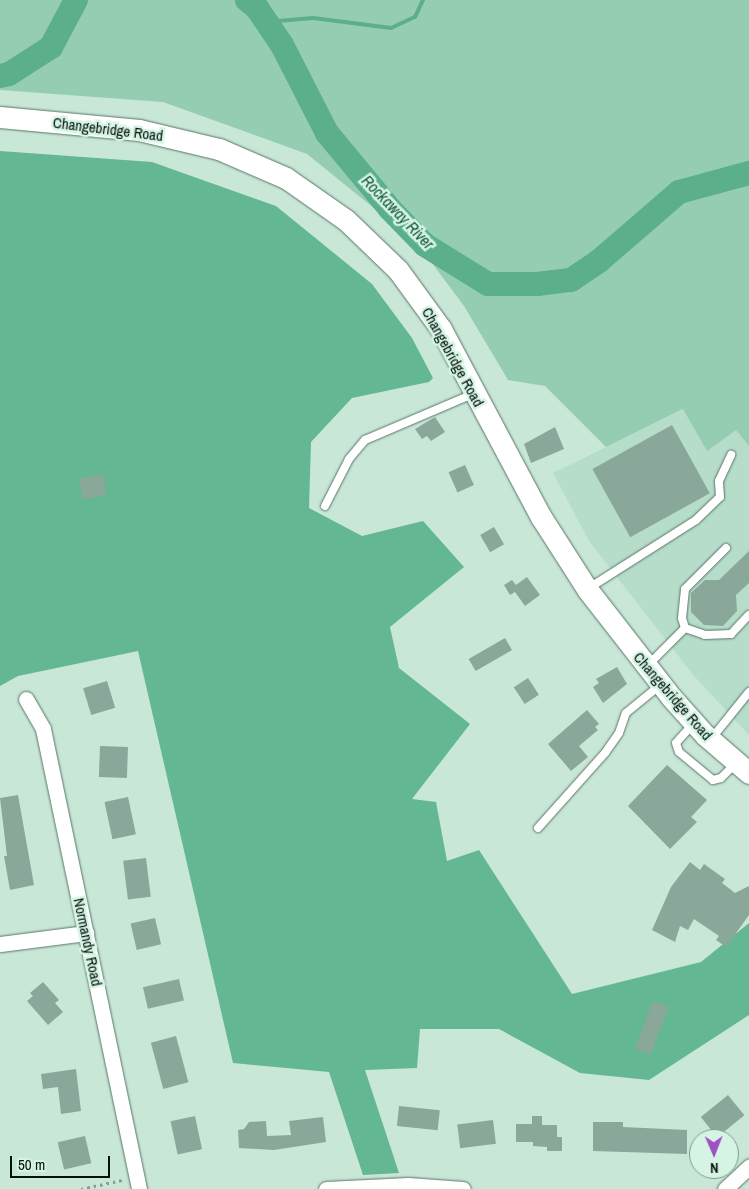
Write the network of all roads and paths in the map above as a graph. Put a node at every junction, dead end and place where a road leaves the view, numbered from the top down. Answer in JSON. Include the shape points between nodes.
{"nodes":[{"id":1,"x":0,"y":117,"type":"edge"},
{"id":2,"x":474,"y":393,"type":"junction"},
{"id":3,"x":731,"y":455,"type":"dead end"},
{"id":4,"x":325,"y":506,"type":"dead end"},
{"id":5,"x":726,"y":548,"type":"dead end"},
{"id":6,"x":587,"y":589,"type":"junction"},
{"id":7,"x":749,"y":616,"type":"edge"},
{"id":8,"x":685,"y":628,"type":"junction"},
{"id":9,"x":646,"y":667,"type":"junction"},
{"id":10,"x":661,"y":684,"type":"junction"},
{"id":11,"x":749,"y":692,"type":"edge"},
{"id":12,"x":26,"y":699,"type":"dead end"},
{"id":13,"x":694,"y":722,"type":"junction"},
{"id":14,"x":710,"y":740,"type":"junction"},
{"id":15,"x":742,"y":768,"type":"edge"},
{"id":16,"x":538,"y":828,"type":"dead end"},
{"id":17,"x":86,"y":933,"type":"junction"},
{"id":18,"x":0,"y":944,"type":"edge"},
{"id":19,"x":749,"y":1167,"type":"edge"},
{"id":20,"x":137,"y":1183,"type":"edge"},
{"id":21,"x":81,"y":1189,"type":"edge"},
{"id":22,"x":326,"y":1189,"type":"edge"},
{"id":23,"x":463,"y":1189,"type":"edge"},
{"id":24,"x":724,"y":1189,"type":"edge"}],
"edges":[{"from":1,"to":2,"type":"main road","name":"Changebridge Road","via":[[112,126],[184,139],[219,149],[286,178],[346,220],[398,270],[441,329]]},
{"from":2,"to":4,"type":"lane","via":[[365,440],[349,459]]},
{"from":2,"to":6,"type":"main road","name":"Changebridge Road","via":[[541,517]]},
{"from":3,"to":6,"type":"lane","via":[[719,481],[720,497],[696,520]]},
{"from":5,"to":8,"type":"lane","via":[[685,589],[682,618]]},
{"from":6,"to":9,"type":"main road","name":"Changebridge Road"},
{"from":7,"to":8,"type":"lane","via":[[730,634],[705,635]]},
{"from":8,"to":9,"type":"lane"},
{"from":9,"to":10,"type":"main road","name":"Changebridge Road"},
{"from":10,"to":13,"type":"main road","name":"Changebridge Road"},
{"from":10,"to":16,"type":"lane","via":[[626,713],[619,733],[605,753]]},
{"from":11,"to":14,"type":"lane"},
{"from":12,"to":17,"type":"street","name":"Normandy Road","via":[[43,730]]},
{"from":13,"to":14,"type":"main road","name":"Changebridge Road"},
{"from":13,"to":15,"type":"lane","via":[[676,743],[679,752],[713,780]]},
{"from":14,"to":15,"type":"main road","name":"Changebridge Road"},
{"from":17,"to":18,"type":"street"},
{"from":17,"to":20,"type":"street","name":"Normandy Road"},
{"from":19,"to":24,"type":"street"},
{"from":20,"to":21,"type":"path"},
{"from":22,"to":23,"type":"street","via":[[408,1185]]}]}
